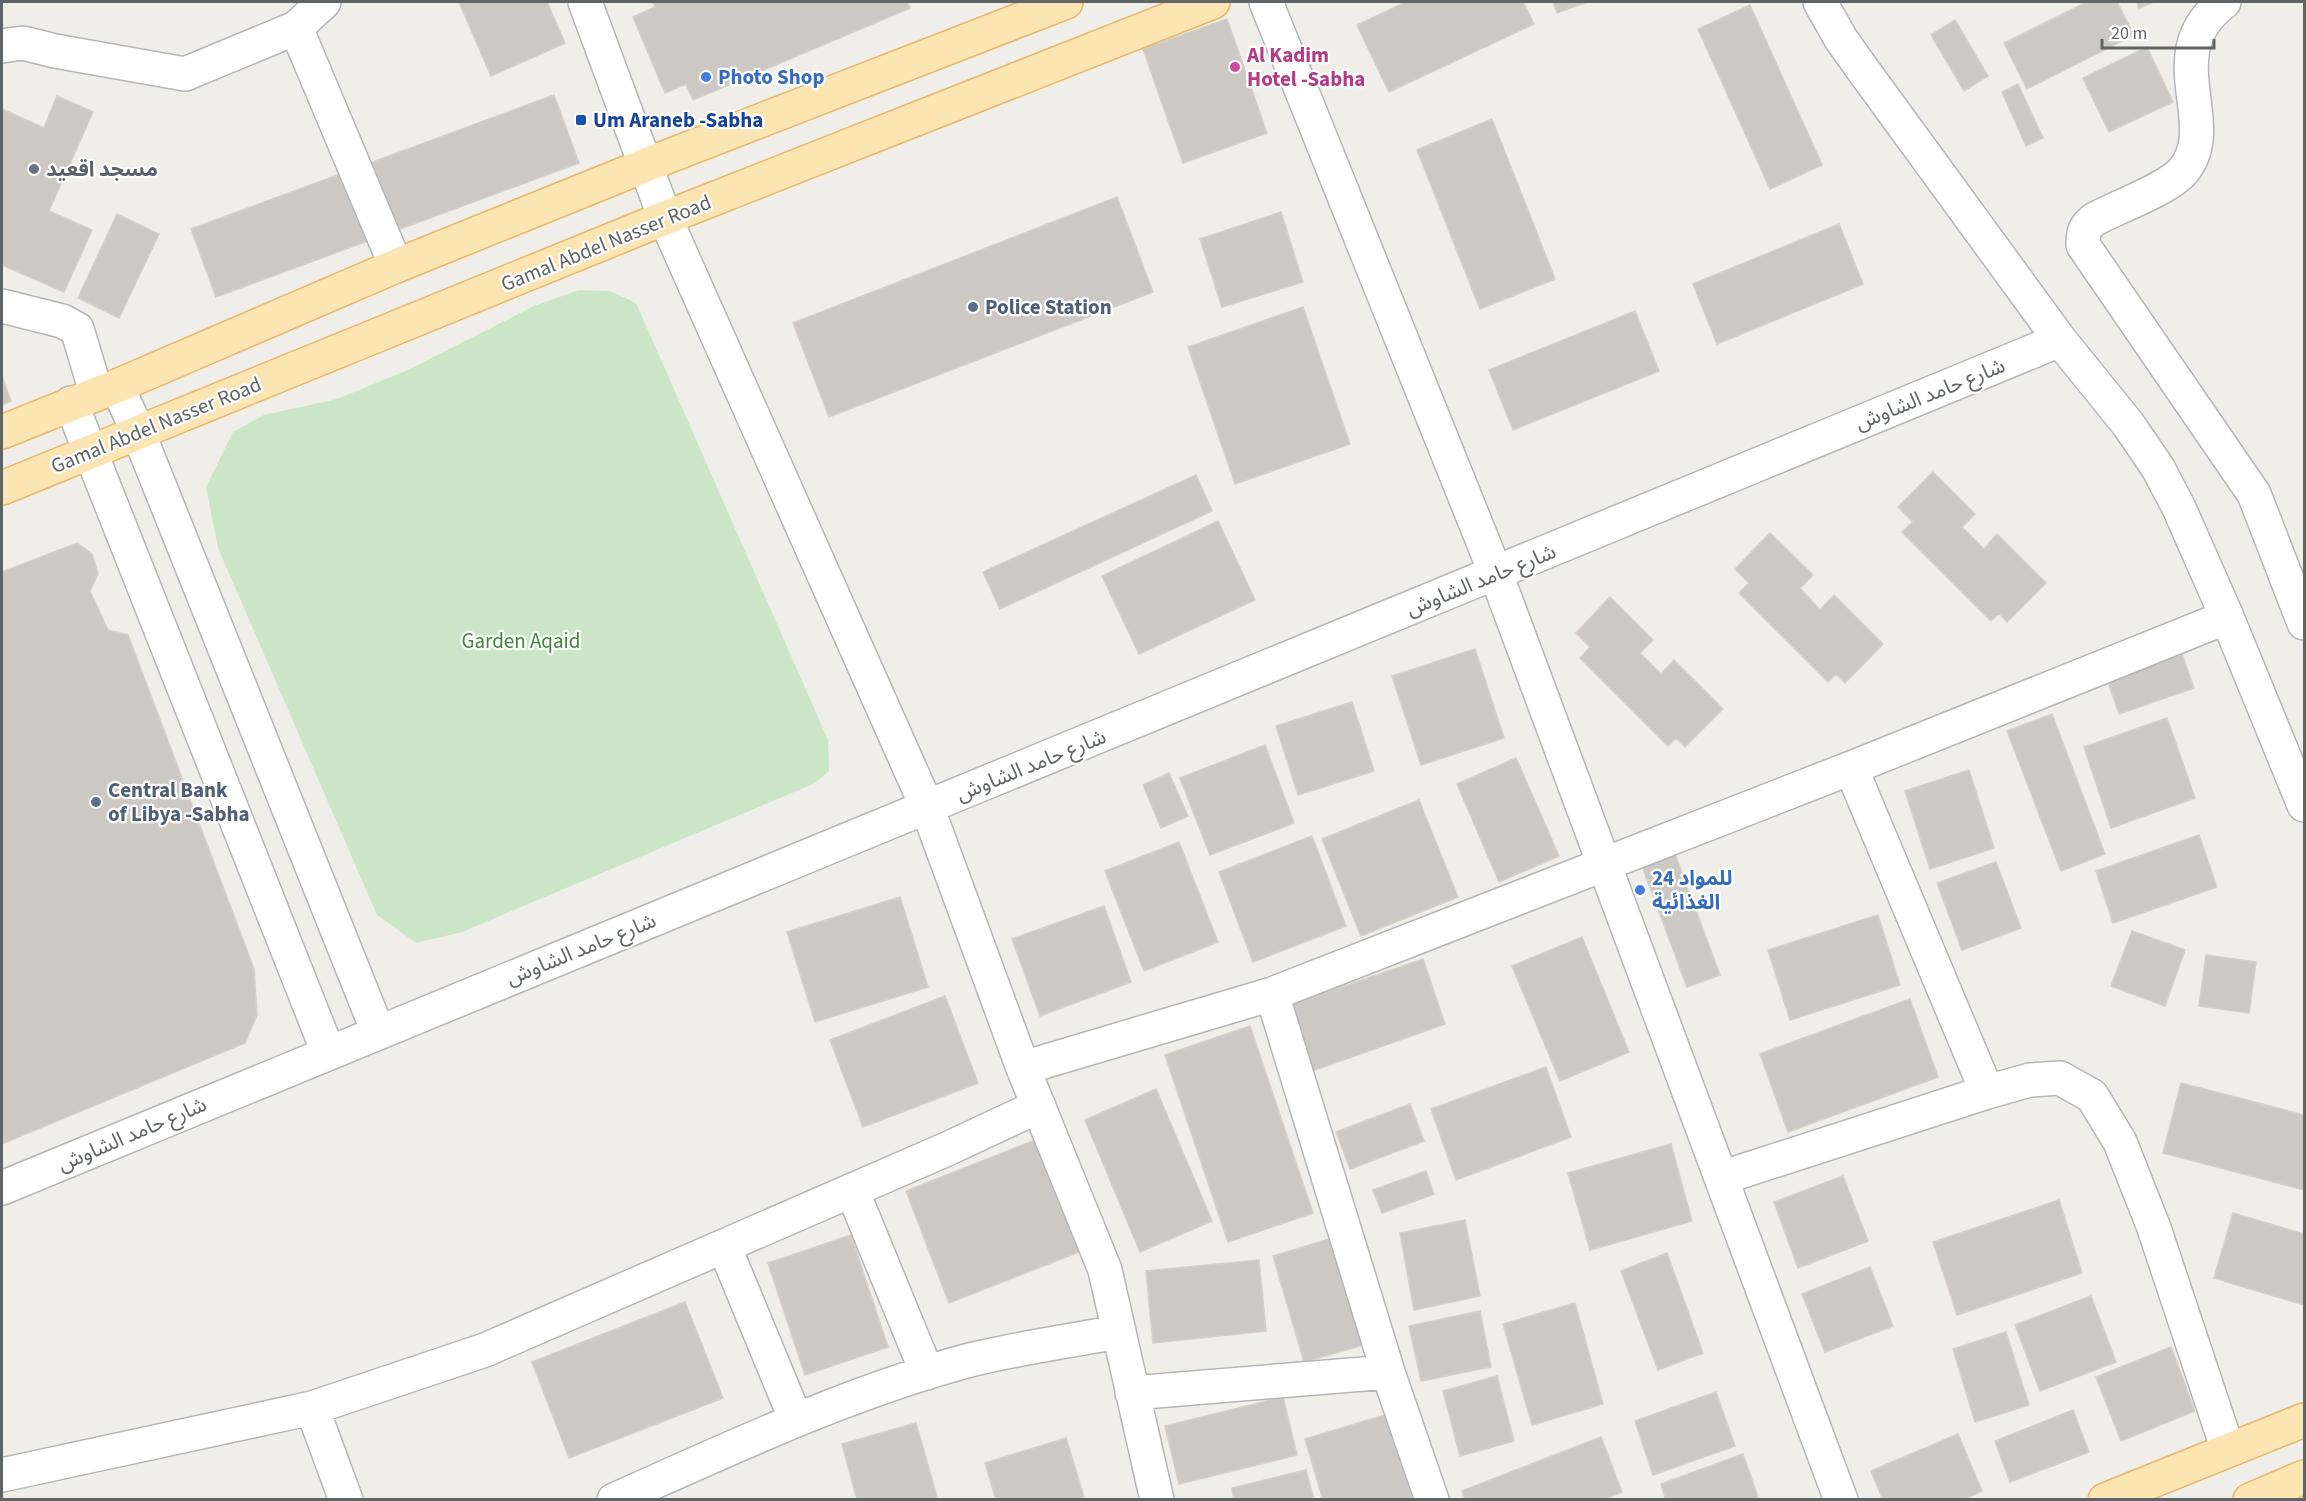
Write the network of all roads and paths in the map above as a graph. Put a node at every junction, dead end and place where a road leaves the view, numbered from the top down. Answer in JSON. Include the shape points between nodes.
{"nodes":[{"id":1,"x":324,"y":2,"type":"edge"},
{"id":2,"x":585,"y":2,"type":"edge"},
{"id":3,"x":1066,"y":2,"type":"edge"},
{"id":4,"x":1213,"y":2,"type":"edge"},
{"id":5,"x":1266,"y":2,"type":"edge"},
{"id":6,"x":1820,"y":2,"type":"edge"},
{"id":7,"x":2223,"y":2,"type":"edge"},
{"id":8,"x":296,"y":28,"type":"junction"},
{"id":9,"x":2,"y":46,"type":"edge"},
{"id":10,"x":646,"y":165,"type":"junction"},
{"id":11,"x":665,"y":218,"type":"junction"},
{"id":12,"x":396,"y":266,"type":"junction"},
{"id":13,"x":2,"y":306,"type":"edge"},
{"id":14,"x":2060,"y":340,"type":"junction"},
{"id":15,"x":95,"y":394,"type":"junction"},
{"id":16,"x":2,"y":432,"type":"edge"},
{"id":17,"x":138,"y":432,"type":"junction"},
{"id":18,"x":90,"y":452,"type":"junction"},
{"id":19,"x":2,"y":488,"type":"edge"},
{"id":20,"x":1496,"y":574,"type":"junction"},
{"id":21,"x":2227,"y":617,"type":"junction"},
{"id":22,"x":2304,"y":623,"type":"edge"},
{"id":23,"x":1851,"y":768,"type":"junction"},
{"id":24,"x":2304,"y":805,"type":"edge"},
{"id":25,"x":927,"y":807,"type":"junction"},
{"id":26,"x":1604,"y":864,"type":"junction"},
{"id":27,"x":1272,"y":994,"type":"junction"},
{"id":28,"x":378,"y":1032,"type":"junction"},
{"id":29,"x":328,"y":1052,"type":"junction"},
{"id":30,"x":1023,"y":1068,"type":"junction"},
{"id":31,"x":1987,"y":1092,"type":"junction"},
{"id":32,"x":1039,"y":1106,"type":"junction"},
{"id":33,"x":1721,"y":1178,"type":"junction"},
{"id":34,"x":2,"y":1188,"type":"edge"},
{"id":35,"x":852,"y":1190,"type":"junction"},
{"id":36,"x":724,"y":1246,"type":"junction"},
{"id":37,"x":1118,"y":1332,"type":"junction"},
{"id":38,"x":1388,"y":1372,"type":"junction"},
{"id":39,"x":927,"y":1373,"type":"junction"},
{"id":40,"x":1132,"y":1393,"type":"junction"},
{"id":41,"x":312,"y":1408,"type":"junction"},
{"id":42,"x":796,"y":1420,"type":"junction"},
{"id":43,"x":2304,"y":1420,"type":"edge"},
{"id":44,"x":2228,"y":1450,"type":"junction"},
{"id":45,"x":2,"y":1475,"type":"edge"},
{"id":46,"x":2304,"y":1477,"type":"edge"},
{"id":47,"x":346,"y":1500,"type":"edge"},
{"id":48,"x":614,"y":1500,"type":"edge"},
{"id":49,"x":1157,"y":1500,"type":"edge"},
{"id":50,"x":1432,"y":1500,"type":"edge"},
{"id":51,"x":1841,"y":1500,"type":"edge"},
{"id":52,"x":2105,"y":1500,"type":"edge"},
{"id":53,"x":2250,"y":1500,"type":"edge"}],
"edges":[{"from":1,"to":8,"type":"street"},
{"from":2,"to":10,"type":"street"},
{"from":3,"to":10,"type":"main road"},
{"from":4,"to":11,"type":"main road","name":"Gamal Abdel Nasser Road"},
{"from":5,"to":20,"type":"street"},
{"from":6,"to":14,"type":"street","via":[[1846,46]]},
{"from":7,"to":22,"type":"street","via":[[2198,29],[2191,50],[2196,130],[2191,159],[2171,181],[2087,225],[2083,244],[2254,494]]},
{"from":8,"to":9,"type":"street","via":[[185,74],[23,43]]},
{"from":8,"to":12,"type":"street"},
{"from":10,"to":11,"type":"street"},
{"from":10,"to":12,"type":"main road"},
{"from":11,"to":17,"type":"main road","name":"Gamal Abdel Nasser Road"},
{"from":11,"to":25,"type":"street"},
{"from":12,"to":15,"type":"main road"},
{"from":13,"to":15,"type":"street","via":[[62,321],[77,329]]},
{"from":14,"to":20,"type":"street","name":"شارع حامد الشاوش"},
{"from":14,"to":21,"type":"street","via":[[2158,468]]},
{"from":15,"to":16,"type":"main road"},
{"from":15,"to":17,"type":"street"},
{"from":15,"to":18,"type":"street"},
{"from":17,"to":18,"type":"main road","name":"Gamal Abdel Nasser Road"},
{"from":17,"to":28,"type":"street"},
{"from":18,"to":19,"type":"main road","name":"Gamal Abdel Nasser Road"},
{"from":18,"to":29,"type":"street"},
{"from":20,"to":25,"type":"street","name":"شارع حامد الشاوش"},
{"from":20,"to":26,"type":"street"},
{"from":21,"to":23,"type":"street"},
{"from":21,"to":24,"type":"street"},
{"from":23,"to":26,"type":"street"},
{"from":23,"to":31,"type":"street"},
{"from":25,"to":28,"type":"street","name":"شارع حامد الشاوش"},
{"from":25,"to":30,"type":"street"},
{"from":26,"to":27,"type":"street"},
{"from":26,"to":33,"type":"street"},
{"from":27,"to":30,"type":"street"},
{"from":27,"to":38,"type":"street"},
{"from":28,"to":29,"type":"street","name":"شارع حامد الشاوش"},
{"from":29,"to":34,"type":"street","name":"شارع حامد الشاوش"},
{"from":30,"to":32,"type":"street"},
{"from":31,"to":33,"type":"street"},
{"from":31,"to":44,"type":"street","via":[[2030,1080],[2061,1078],[2092,1096],[2120,1142],[2154,1228]]},
{"from":32,"to":35,"type":"street"},
{"from":32,"to":37,"type":"street","via":[[1105,1270]]},
{"from":33,"to":51,"type":"street"},
{"from":35,"to":36,"type":"street"},
{"from":35,"to":39,"type":"street"},
{"from":36,"to":41,"type":"street","via":[[485,1350]]},
{"from":36,"to":42,"type":"street"},
{"from":37,"to":39,"type":"street","via":[[972,1360]]},
{"from":37,"to":40,"type":"street"},
{"from":38,"to":40,"type":"street"},
{"from":38,"to":50,"type":"street"},
{"from":39,"to":42,"type":"street"},
{"from":40,"to":49,"type":"street"},
{"from":41,"to":45,"type":"street"},
{"from":41,"to":47,"type":"street"},
{"from":42,"to":48,"type":"street"},
{"from":43,"to":44,"type":"main road"},
{"from":44,"to":52,"type":"main road"},
{"from":46,"to":53,"type":"main road"}]}
